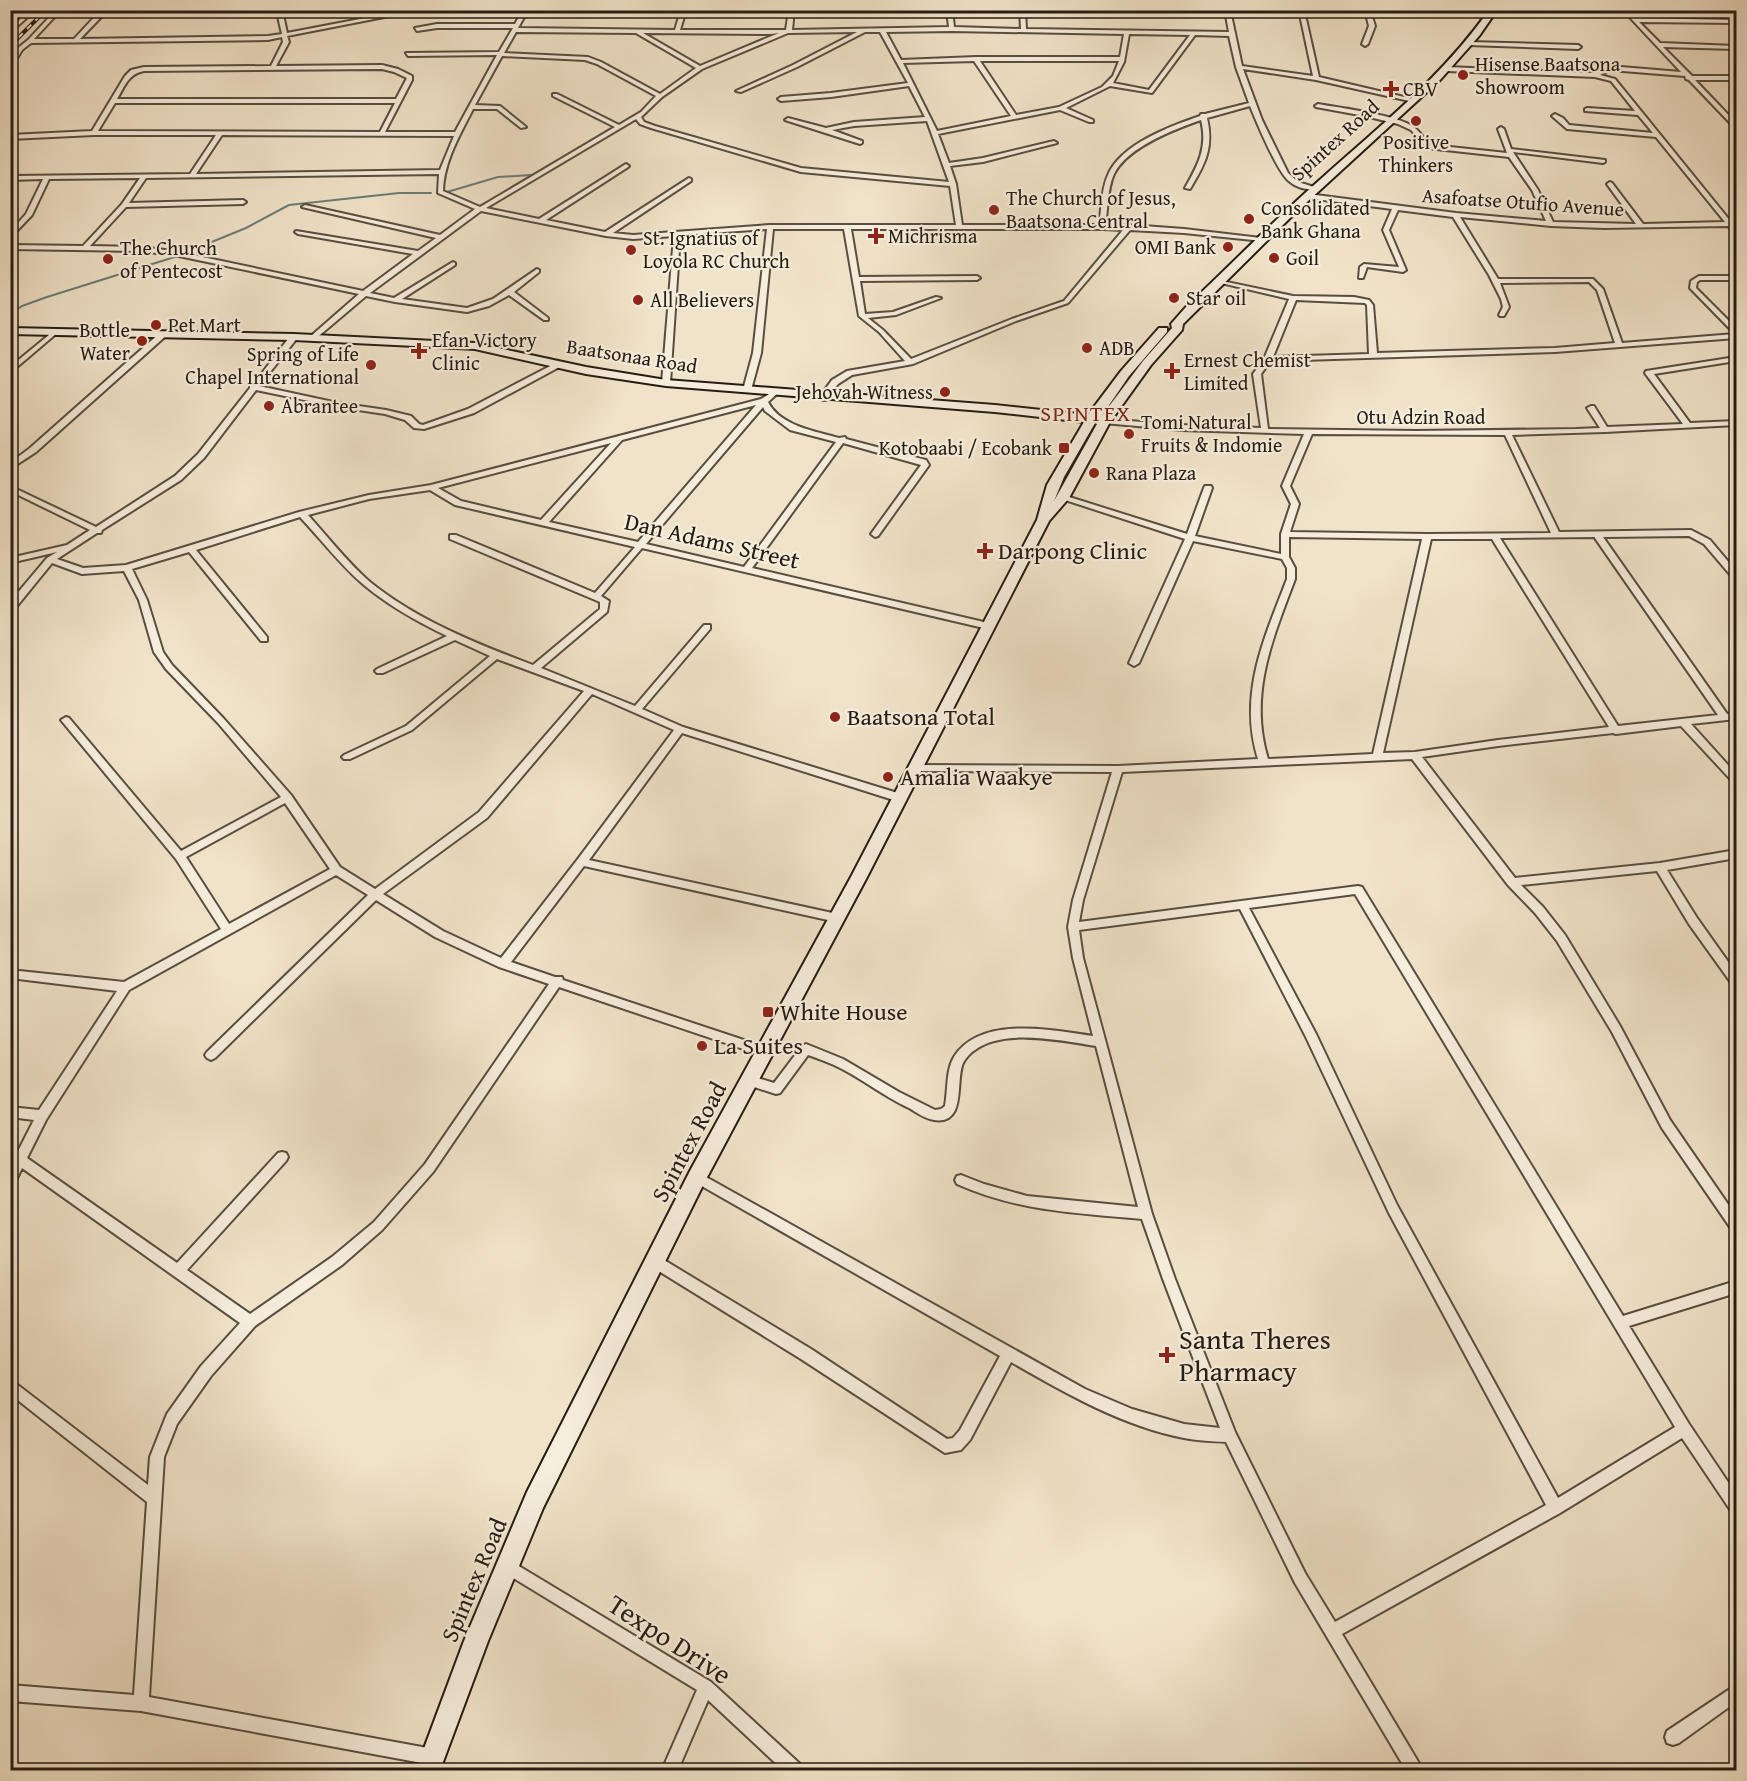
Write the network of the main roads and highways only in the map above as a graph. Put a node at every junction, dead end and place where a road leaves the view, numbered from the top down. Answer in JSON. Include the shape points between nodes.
{"nodes":[{"id":1,"x":1493,"y":11,"type":"edge"},
{"id":2,"x":1177,"y":324,"type":"junction"},
{"id":3,"x":10,"y":331,"type":"edge"},
{"id":4,"x":1090,"y":419,"type":"junction"},
{"id":5,"x":1104,"y":421,"type":"junction"},
{"id":6,"x":1043,"y":520,"type":"junction"},
{"id":7,"x":430,"y":1764,"type":"edge"}],
"edges":[{"from":1,"to":2,"type":"main road","name":"Spintex Road","via":[[1447,69],[1311,192]]},
{"from":2,"to":4,"type":"main road","name":"Spintex Road","via":[[1167,325],[1134,361]]},
{"from":2,"to":5,"type":"main road","name":"Spintex Road","via":[[1178,328]]},
{"from":3,"to":4,"type":"main road","name":"Baatsonaa Road","via":[[294,337],[475,346],[666,383],[1045,412]]},
{"from":4,"to":5,"type":"main road","name":"Baatsonaa Road"},
{"from":4,"to":6,"type":"main road","name":"Spintex Road","via":[[1046,499]]},
{"from":5,"to":6,"type":"main road","name":"Spintex Road","via":[[1063,498]]},
{"from":6,"to":7,"type":"main road","name":"Spintex Road","via":[[917,768],[697,1178],[535,1500]]}]}
